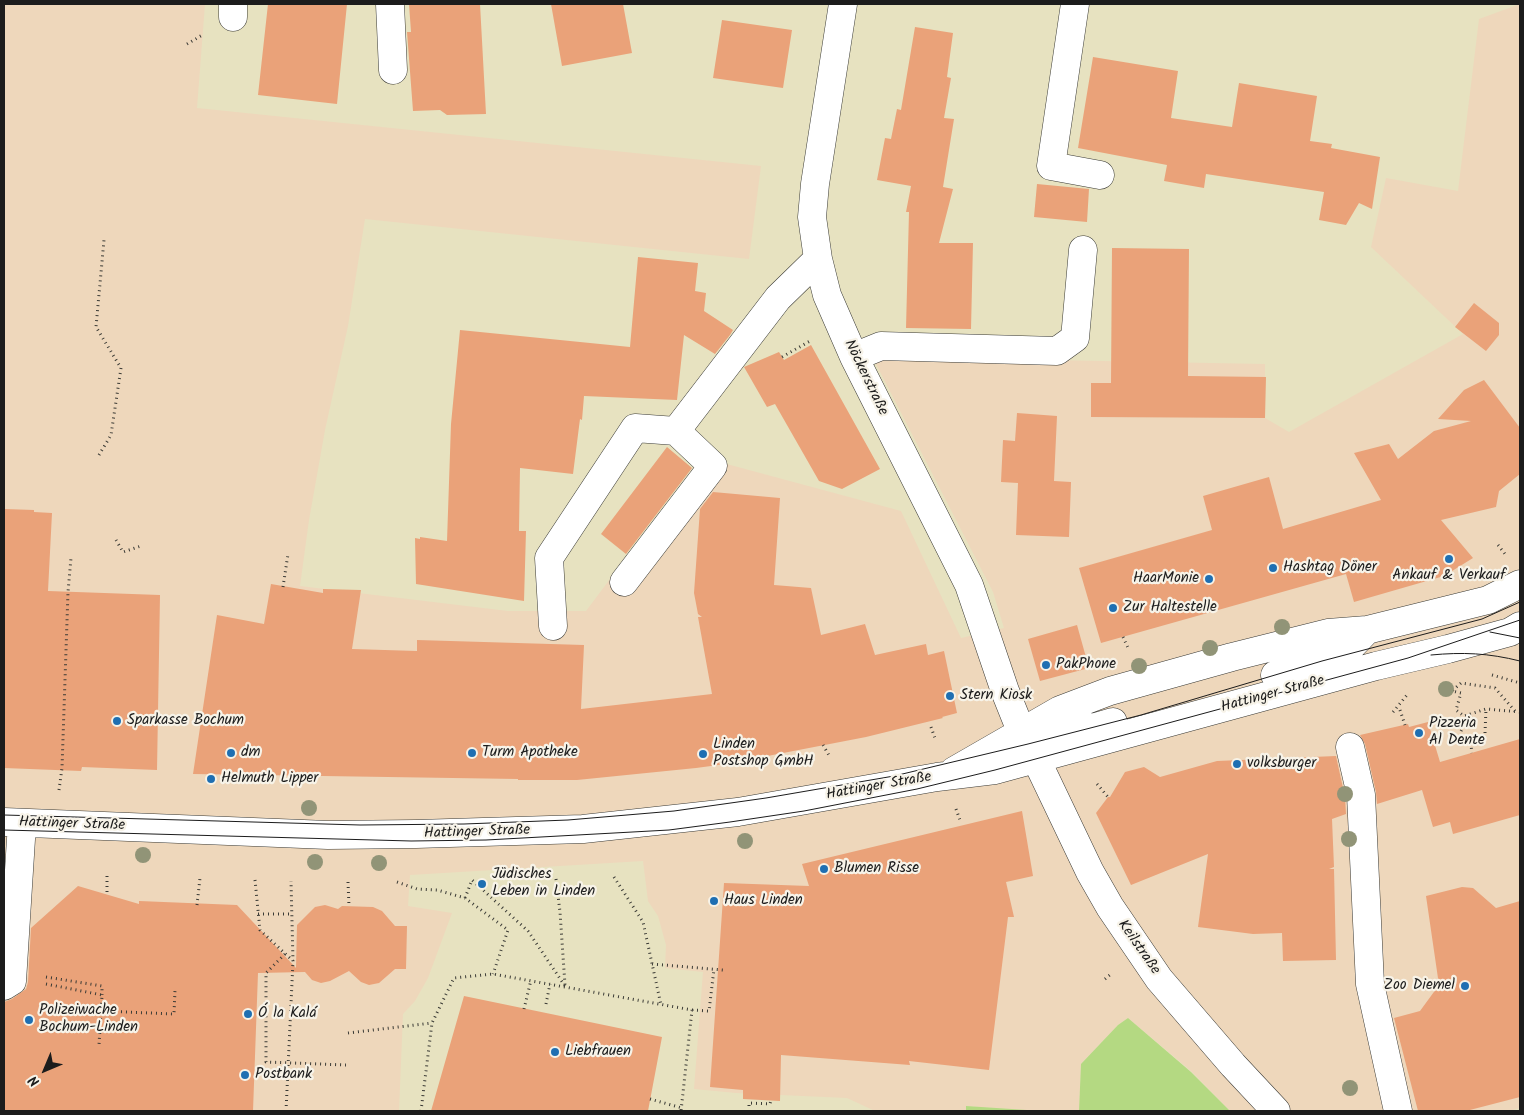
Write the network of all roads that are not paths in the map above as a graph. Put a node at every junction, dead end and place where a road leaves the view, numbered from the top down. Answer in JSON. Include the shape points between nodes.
{"nodes":[{"id":1,"x":390,"y":4,"type":"edge"},
{"id":2,"x":843,"y":4,"type":"edge"},
{"id":3,"x":1075,"y":4,"type":"edge"},
{"id":4,"x":393,"y":70,"type":"dead end"},
{"id":5,"x":1100,"y":175,"type":"dead end"},
{"id":6,"x":1083,"y":250,"type":"dead end"},
{"id":7,"x":818,"y":259,"type":"junction"},
{"id":8,"x":854,"y":357,"type":"junction"},
{"id":9,"x":676,"y":431,"type":"junction"},
{"id":10,"x":624,"y":582,"type":"dead end"},
{"id":11,"x":1520,"y":584,"type":"edge"},
{"id":12,"x":1488,"y":600,"type":"junction"},
{"id":13,"x":553,"y":626,"type":"dead end"},
{"id":14,"x":1367,"y":630,"type":"junction"},
{"id":15,"x":1518,"y":631,"type":"edge"},
{"id":16,"x":1096,"y":727,"type":"junction"},
{"id":17,"x":1020,"y":732,"type":"junction"},
{"id":18,"x":1350,"y":747,"type":"dead end"},
{"id":19,"x":1036,"y":759,"type":"junction"},
{"id":20,"x":946,"y":775,"type":"junction"},
{"id":21,"x":13,"y":822,"type":"edge"},
{"id":22,"x":4,"y":986,"type":"edge"},
{"id":23,"x":1276,"y":1111,"type":"edge"},
{"id":24,"x":1398,"y":1111,"type":"edge"}],
"edges":[{"from":1,"to":4,"type":"street"},
{"from":2,"to":7,"type":"street","name":"Nöckerstraße","via":[[815,184],[812,217]]},
{"from":3,"to":5,"type":"street","via":[[1051,166]]},
{"from":6,"to":8,"type":"street","via":[[1075,338],[1057,351],[881,346]]},
{"from":7,"to":8,"type":"street","name":"Nöckerstraße","via":[[827,295]]},
{"from":7,"to":9,"type":"street","via":[[778,298]]},
{"from":8,"to":17,"type":"street","name":"Nöckerstraße","via":[[969,585]]},
{"from":9,"to":10,"type":"street","via":[[713,466]]},
{"from":9,"to":13,"type":"street","via":[[635,428],[549,558]]},
{"from":11,"to":12,"type":"street","name":"Hattinger Straße"},
{"from":12,"to":14,"type":"street","name":"Hattinger Straße"},
{"from":12,"to":15,"type":"street","name":"Hattinger Straße"},
{"from":14,"to":16,"type":"street","via":[[1342,656]]},
{"from":14,"to":17,"type":"street","name":"Hattinger Straße","via":[[1318,636],[1110,691],[1060,710]]},
{"from":15,"to":19,"type":"street","name":"Hattinger Straße","via":[[1376,666]]},
{"from":16,"to":17,"type":"street"},
{"from":16,"to":19,"type":"street"},
{"from":17,"to":19,"type":"street"},
{"from":17,"to":20,"type":"street","name":"Hattinger Straße"},
{"from":18,"to":24,"type":"street","via":[[1361,795],[1370,984]]},
{"from":19,"to":20,"type":"street","name":"Hattinger Straße","via":[[995,770]]},
{"from":19,"to":23,"type":"street","name":"Keilstraße","via":[[1110,907],[1159,979]]},
{"from":20,"to":21,"type":"street","name":"Hattinger Straße","via":[[738,812],[559,830],[328,835]]},
{"from":21,"to":22,"type":"street","via":[[12,981]]}]}
